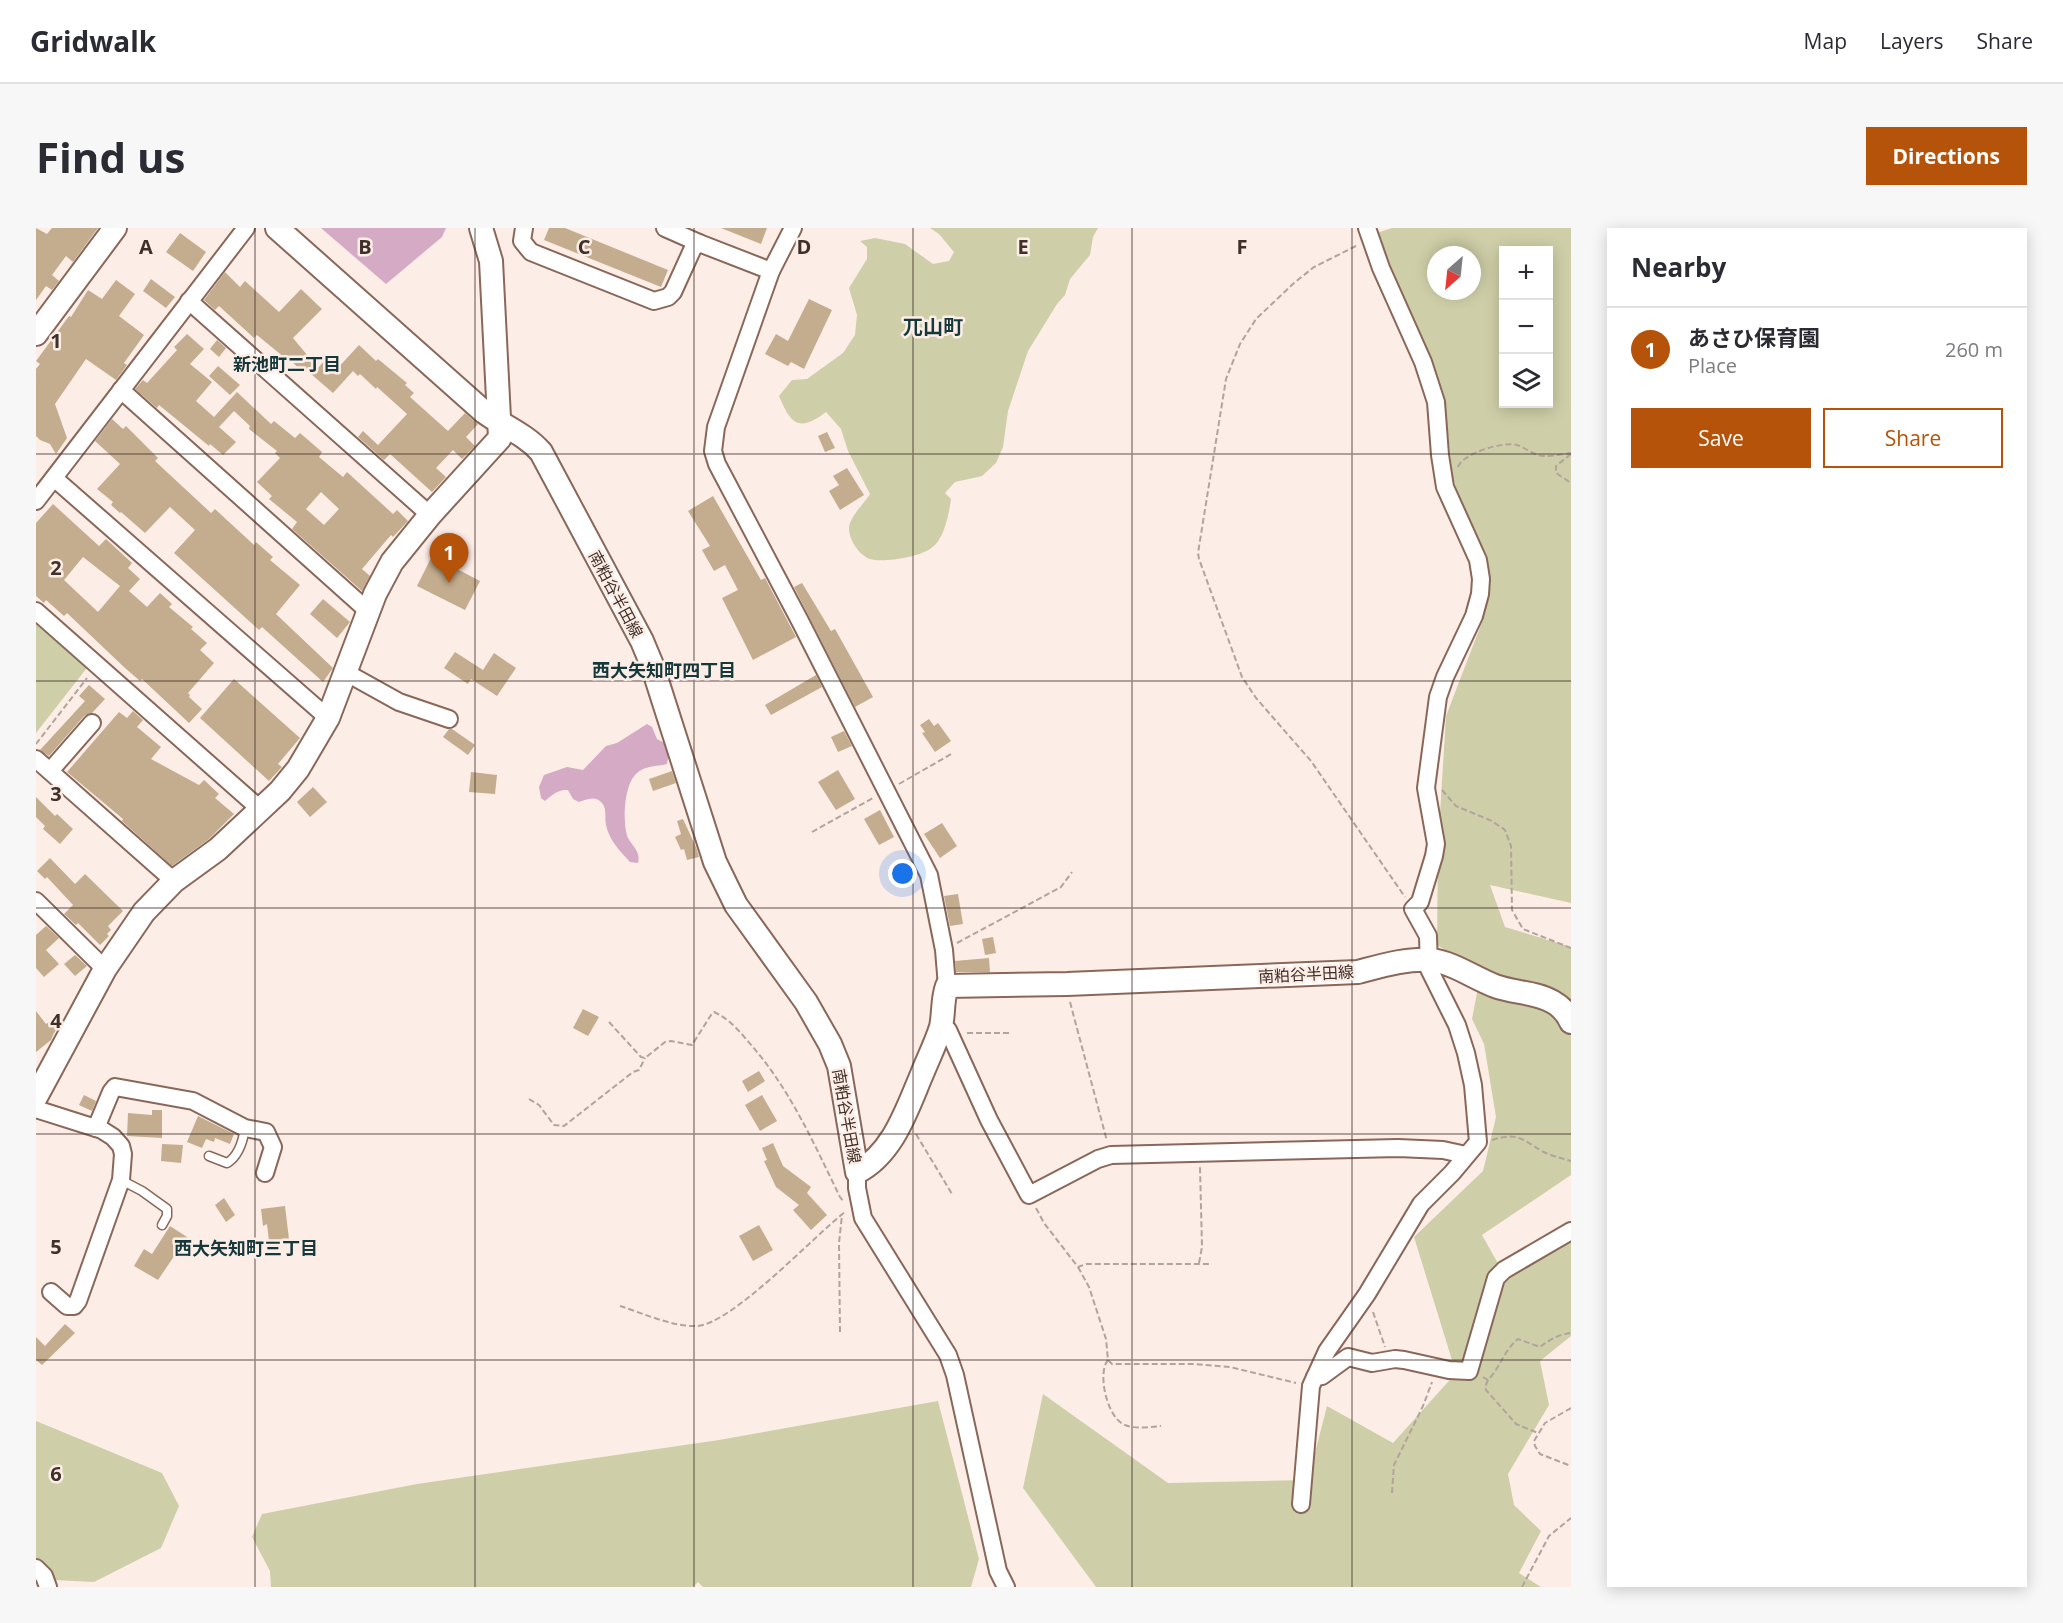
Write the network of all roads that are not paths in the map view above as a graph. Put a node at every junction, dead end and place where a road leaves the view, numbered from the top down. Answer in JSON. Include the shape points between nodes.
{"nodes":[{"id":1,"x":116,"y":228,"type":"edge"},
{"id":2,"x":246,"y":228,"type":"edge"},
{"id":3,"x":277,"y":228,"type":"edge"},
{"id":4,"x":481,"y":228,"type":"edge"},
{"id":5,"x":524,"y":228,"type":"edge"},
{"id":6,"x":665,"y":228,"type":"edge"},
{"id":7,"x":793,"y":228,"type":"edge"},
{"id":8,"x":1369,"y":233,"type":"edge"},
{"id":9,"x":699,"y":243,"type":"junction"},
{"id":10,"x":771,"y":271,"type":"junction"},
{"id":11,"x":189,"y":301,"type":"junction"},
{"id":12,"x":36,"y":334,"type":"edge"},
{"id":13,"x":121,"y":390,"type":"junction"},
{"id":14,"x":500,"y":423,"type":"junction"},
{"id":15,"x":54,"y":478,"type":"junction"},
{"id":16,"x":36,"y":501,"type":"edge"},
{"id":17,"x":430,"y":515,"type":"junction"},
{"id":18,"x":36,"y":611,"type":"edge"},
{"id":19,"x":368,"y":611,"type":"junction"},
{"id":20,"x":345,"y":672,"type":"junction"},
{"id":21,"x":328,"y":718,"type":"junction"},
{"id":22,"x":450,"y":719,"type":"dead end"},
{"id":23,"x":92,"y":723,"type":"dead end"},
{"id":24,"x":36,"y":759,"type":"edge"},
{"id":25,"x":50,"y":771,"type":"junction"},
{"id":26,"x":260,"y":809,"type":"junction"},
{"id":27,"x":174,"y":881,"type":"junction"},
{"id":28,"x":36,"y":901,"type":"edge"},
{"id":29,"x":1429,"y":960,"type":"junction"},
{"id":30,"x":105,"y":969,"type":"junction"},
{"id":31,"x":947,"y":986,"type":"junction"},
{"id":32,"x":1571,"y":1022,"type":"edge"},
{"id":33,"x":945,"y":1030,"type":"junction"},
{"id":34,"x":39,"y":1080,"type":"edge"},
{"id":35,"x":36,"y":1109,"type":"edge"},
{"id":36,"x":96,"y":1128,"type":"junction"},
{"id":37,"x":245,"y":1128,"type":"junction"},
{"id":38,"x":1466,"y":1155,"type":"junction"},
{"id":39,"x":208,"y":1156,"type":"dead end"},
{"id":40,"x":857,"y":1172,"type":"junction"},
{"id":41,"x":265,"y":1173,"type":"dead end"},
{"id":42,"x":121,"y":1180,"type":"junction"},
{"id":43,"x":162,"y":1225,"type":"dead end"},
{"id":44,"x":1571,"y":1231,"type":"edge"},
{"id":45,"x":51,"y":1292,"type":"dead end"},
{"id":46,"x":1313,"y":1381,"type":"junction"},
{"id":47,"x":1301,"y":1504,"type":"dead end"},
{"id":48,"x":36,"y":1568,"type":"edge"},
{"id":49,"x":48,"y":1587,"type":"edge"},
{"id":50,"x":1005,"y":1587,"type":"edge"}],
"edges":[{"from":1,"to":12,"type":"main road"},
{"from":2,"to":11,"type":"street"},
{"from":3,"to":14,"type":"main road","name":"南粕谷半田線"},
{"from":4,"to":14,"type":"main road","via":[[491,261]]},
{"from":5,"to":9,"type":"street","via":[[522,241],[531,252],[654,301],[673,292]]},
{"from":6,"to":9,"type":"street"},
{"from":7,"to":10,"type":"street"},
{"from":8,"to":29,"type":"street","via":[[1436,402],[1445,487],[1478,560],[1481,579],[1474,615],[1438,697],[1426,796],[1436,844],[1420,902],[1413,909],[1428,936]]},
{"from":9,"to":10,"type":"street"},
{"from":10,"to":31,"type":"street","via":[[716,427],[713,451],[929,875]]},
{"from":11,"to":13,"type":"street"},
{"from":11,"to":17,"type":"street"},
{"from":13,"to":15,"type":"street"},
{"from":13,"to":19,"type":"street"},
{"from":14,"to":17,"type":"main road","via":[[500,438]]},
{"from":14,"to":40,"type":"main road","name":"南粕谷半田線","via":[[527,438],[541,452],[642,641],[715,862],[736,905],[806,1002],[830,1044],[838,1066]]},
{"from":15,"to":16,"type":"street"},
{"from":15,"to":21,"type":"street"},
{"from":17,"to":19,"type":"main road","via":[[392,562]]},
{"from":18,"to":26,"type":"street"},
{"from":19,"to":20,"type":"main road"},
{"from":20,"to":21,"type":"main road"},
{"from":20,"to":22,"type":"street","via":[[399,702]]},
{"from":21,"to":26,"type":"main road","via":[[298,769]]},
{"from":23,"to":25,"type":"street"},
{"from":24,"to":25,"type":"street"},
{"from":25,"to":27,"type":"street"},
{"from":26,"to":27,"type":"main road","via":[[218,849]]},
{"from":27,"to":30,"type":"main road","via":[[144,912]]},
{"from":28,"to":30,"type":"street"},
{"from":29,"to":31,"type":"main road","name":"南粕谷半田線","via":[[1358,972]]},
{"from":29,"to":32,"type":"main road","name":"南粕谷半田線","via":[[1446,963],[1497,987],[1552,1001]]},
{"from":29,"to":38,"type":"street","via":[[1429,969],[1467,1053],[1478,1142]]},
{"from":30,"to":34,"type":"main road"},
{"from":31,"to":33,"type":"main road","name":"南粕谷半田線","via":[[943,998]]},
{"from":33,"to":38,"type":"street","via":[[1029,1195],[1111,1155],[1398,1148]]},
{"from":33,"to":40,"type":"main road","name":"南粕谷半田線","via":[[904,1117],[882,1152]]},
{"from":35,"to":36,"type":"street"},
{"from":36,"to":37,"type":"street","via":[[115,1087],[193,1101]]},
{"from":36,"to":42,"type":"street","via":[[121,1146]]},
{"from":37,"to":39,"type":"lane","via":[[235,1159],[228,1163]]},
{"from":37,"to":41,"type":"street","via":[[266,1132],[271,1139],[273,1148]]},
{"from":38,"to":46,"type":"street","via":[[1421,1204],[1327,1352]]},
{"from":40,"to":50,"type":"street","via":[[856,1213],[948,1355]]},
{"from":42,"to":43,"type":"lane","via":[[167,1209]]},
{"from":42,"to":45,"type":"street","via":[[78,1301],[67,1306]]},
{"from":44,"to":46,"type":"street","via":[[1496,1278],[1469,1371],[1416,1362],[1372,1363],[1348,1357]]},
{"from":46,"to":47,"type":"street"},
{"from":48,"to":49,"type":"street"}]}
